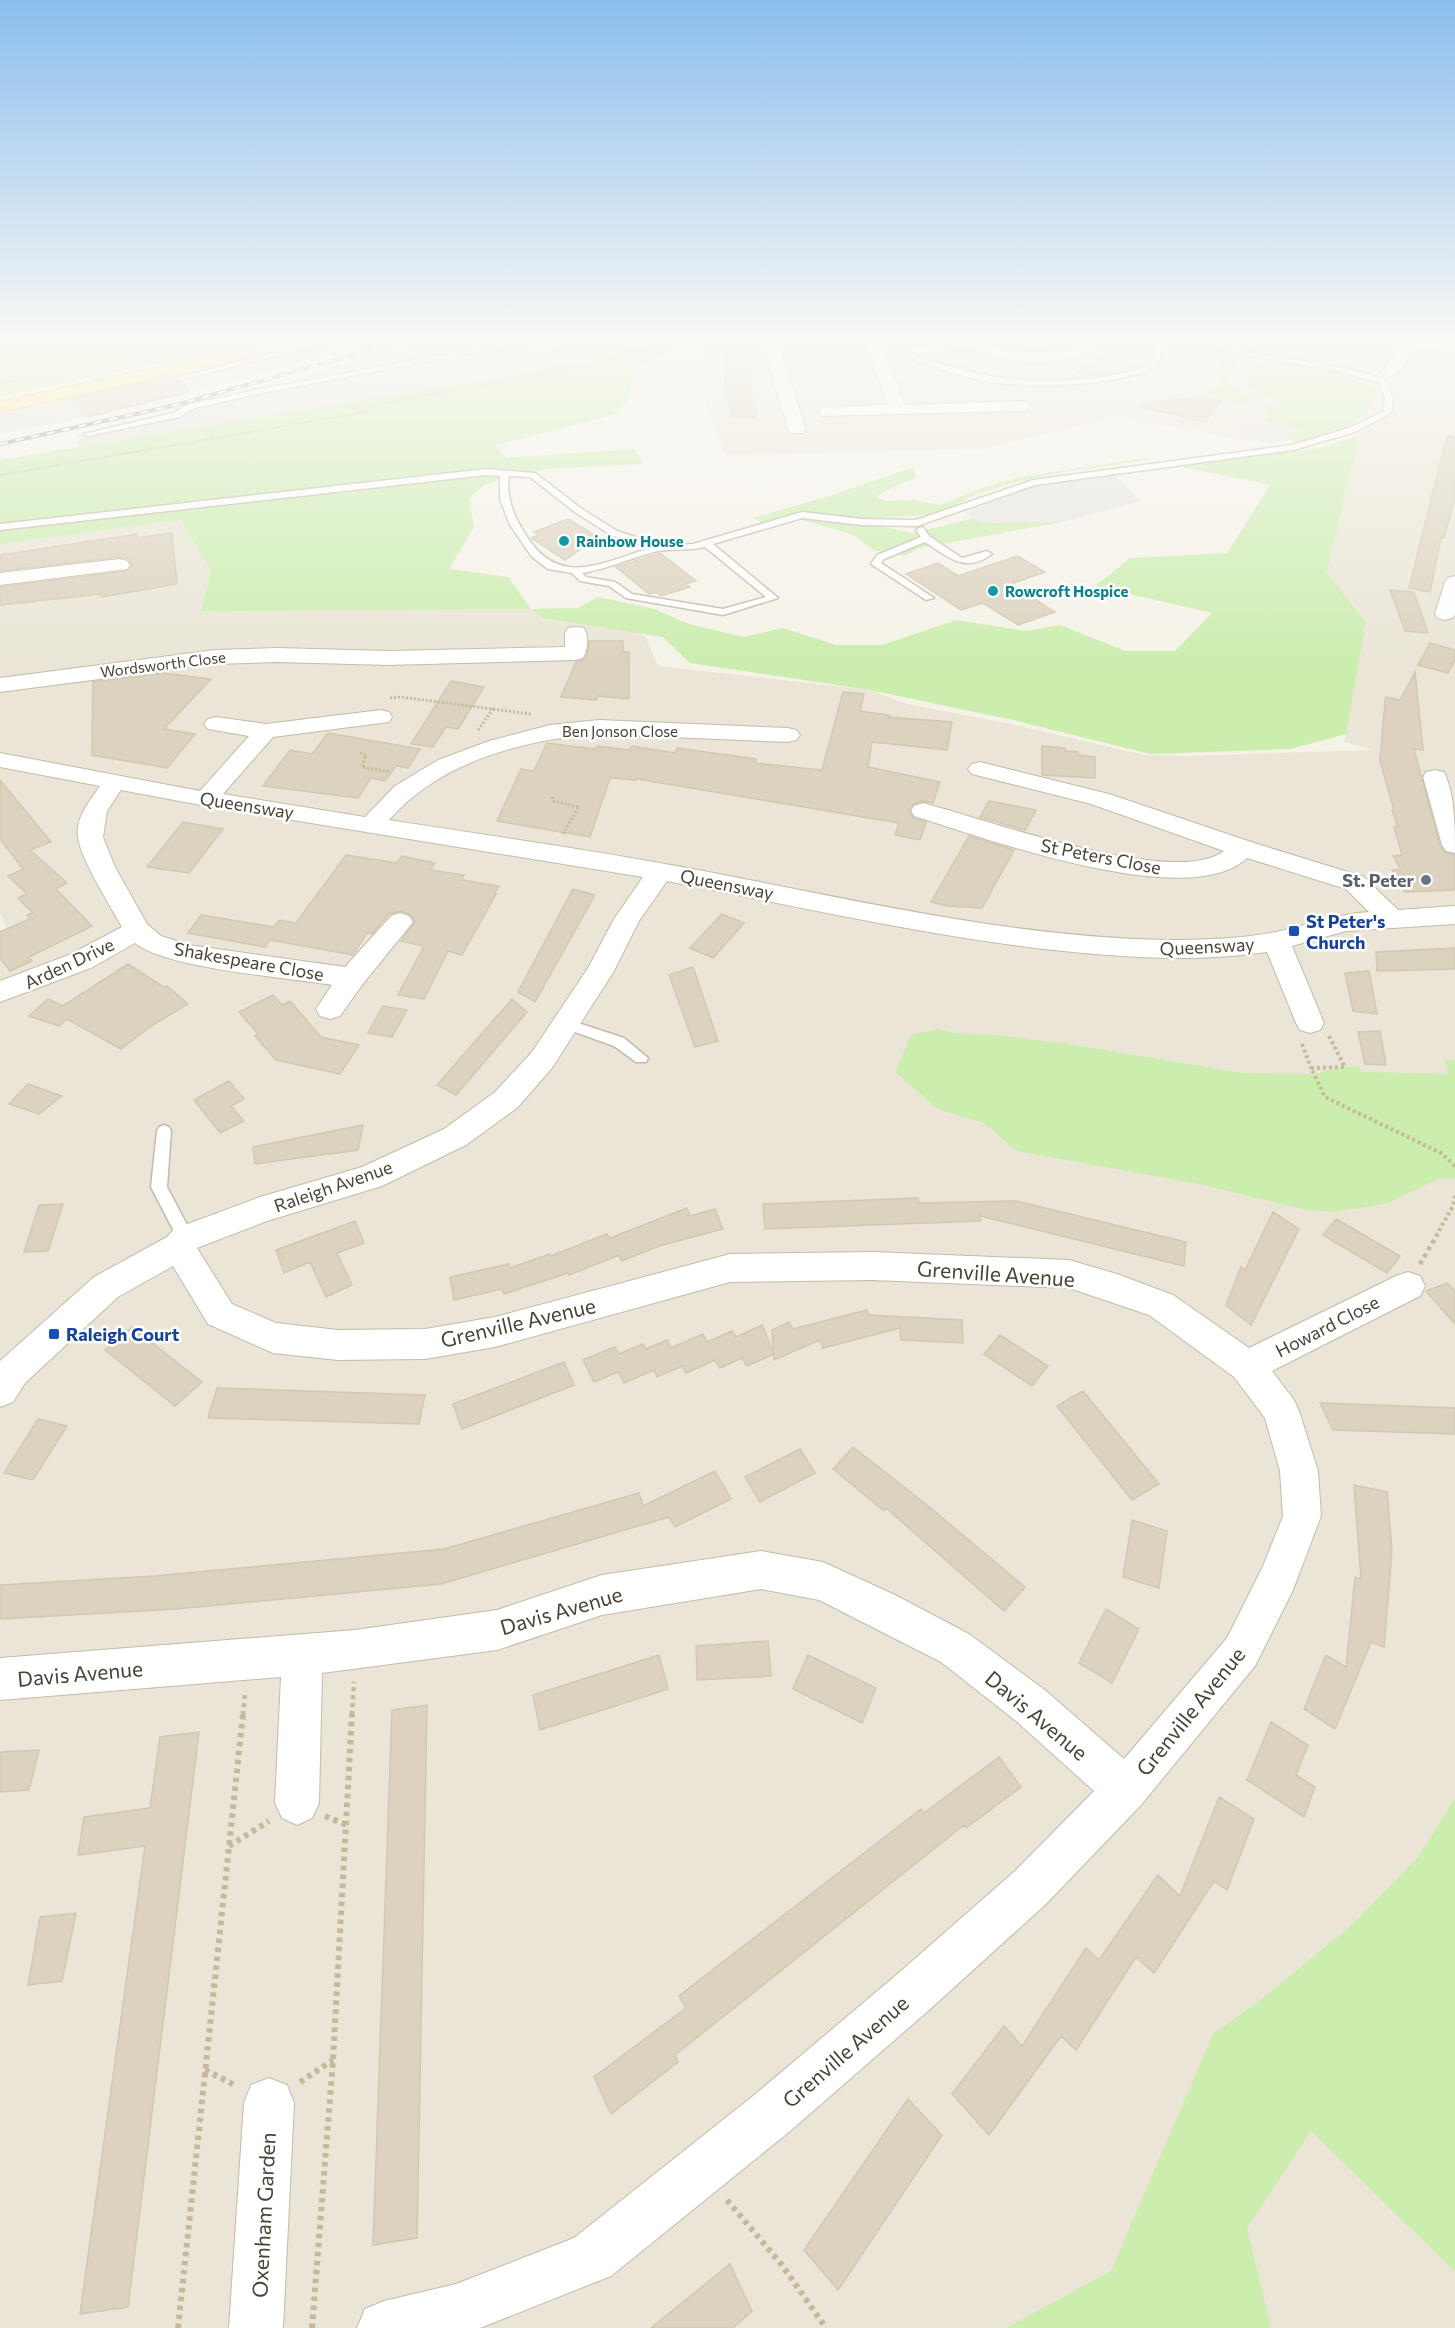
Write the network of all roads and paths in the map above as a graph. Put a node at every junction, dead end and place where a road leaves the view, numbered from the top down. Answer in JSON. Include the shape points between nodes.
{"nodes":[{"id":1,"x":153,"y":449,"type":"edge"},
{"id":2,"x":1280,"y":449,"type":"edge"},
{"id":3,"x":505,"y":472,"type":"junction"},
{"id":4,"x":0,"y":475,"type":"edge"},
{"id":5,"x":917,"y":523,"type":"junction"},
{"id":6,"x":0,"y":527,"type":"edge"},
{"id":7,"x":926,"y":538,"type":"junction"},
{"id":8,"x":706,"y":544,"type":"junction"},
{"id":9,"x":659,"y":548,"type":"junction"},
{"id":10,"x":987,"y":554,"type":"dead end"},
{"id":11,"x":120,"y":565,"type":"dead end"},
{"id":12,"x":575,"y":571,"type":"junction"},
{"id":13,"x":0,"y":579,"type":"edge"},
{"id":14,"x":1455,"y":582,"type":"edge"},
{"id":15,"x":929,"y":598,"type":"dead end"},
{"id":16,"x":1445,"y":614,"type":"dead end"},
{"id":17,"x":576,"y":633,"type":"dead end"},
{"id":18,"x":338,"y":634,"type":"dead end"},
{"id":19,"x":327,"y":656,"type":"junction"},
{"id":20,"x":0,"y":685,"type":"edge"},
{"id":21,"x":377,"y":717,"type":"joint"},
{"id":22,"x":216,"y":724,"type":"dead end"},
{"id":23,"x":558,"y":730,"type":"junction"},
{"id":24,"x":266,"y":731,"type":"junction"},
{"id":25,"x":788,"y":735,"type":"dead end"},
{"id":26,"x":360,"y":753,"type":"dead end"},
{"id":27,"x":0,"y":760,"type":"edge"},
{"id":28,"x":980,"y":769,"type":"dead end"},
{"id":29,"x":423,"y":777,"type":"junction"},
{"id":30,"x":1435,"y":777,"type":"dead end"},
{"id":31,"x":115,"y":782,"type":"junction"},
{"id":32,"x":552,"y":797,"type":"dead end"},
{"id":33,"x":206,"y":799,"type":"junction"},
{"id":34,"x":923,"y":811,"type":"dead end"},
{"id":35,"x":372,"y":824,"type":"junction"},
{"id":36,"x":1455,"y":845,"type":"edge"},
{"id":37,"x":1242,"y":848,"type":"junction"},
{"id":38,"x":551,"y":853,"type":"junction"},
{"id":39,"x":660,"y":871,"type":"junction"},
{"id":40,"x":1455,"y":915,"type":"edge"},
{"id":41,"x":1392,"y":919,"type":"junction"},
{"id":42,"x":399,"y":922,"type":"dead end"},
{"id":43,"x":137,"y":930,"type":"junction"},
{"id":44,"x":1276,"y":941,"type":"junction"},
{"id":45,"x":352,"y":978,"type":"junction"},
{"id":46,"x":0,"y":992,"type":"edge"},
{"id":47,"x":330,"y":1009,"type":"dead end"},
{"id":48,"x":1310,"y":1023,"type":"joint"},
{"id":49,"x":566,"y":1024,"type":"junction"},
{"id":50,"x":641,"y":1058,"type":"dead end"},
{"id":51,"x":164,"y":1131,"type":"dead end"},
{"id":52,"x":1455,"y":1166,"type":"edge"},
{"id":53,"x":1455,"y":1196,"type":"edge"},
{"id":54,"x":182,"y":1243,"type":"junction"},
{"id":55,"x":1408,"y":1286,"type":"joint"},
{"id":56,"x":1247,"y":1366,"type":"junction"},
{"id":57,"x":0,"y":1391,"type":"edge"},
{"id":58,"x":355,"y":1650,"type":"junction"},
{"id":59,"x":302,"y":1654,"type":"junction"},
{"id":60,"x":249,"y":1659,"type":"junction"},
{"id":61,"x":0,"y":1679,"type":"edge"},
{"id":62,"x":1126,"y":1790,"type":"junction"},
{"id":63,"x":297,"y":1803,"type":"dead end"},
{"id":64,"x":269,"y":2103,"type":"dead end"},
{"id":65,"x":701,"y":2169,"type":"junction"},
{"id":66,"x":178,"y":2328,"type":"edge"},
{"id":67,"x":256,"y":2328,"type":"edge"},
{"id":68,"x":312,"y":2328,"type":"edge"},
{"id":69,"x":384,"y":2328,"type":"edge"},
{"id":70,"x":826,"y":2328,"type":"edge"}],
"edges":[{"from":1,"to":4,"type":"path"},
{"from":2,"to":5,"type":"lane","via":[[1033,483]]},
{"from":3,"to":6,"type":"lane"},
{"from":3,"to":9,"type":"lane","via":[[532,476],[614,533]]},
{"from":3,"to":12,"type":"lane","via":[[503,496],[522,540],[549,567]]},
{"from":5,"to":7,"type":"lane"},
{"from":5,"to":8,"type":"lane","via":[[802,515]]},
{"from":7,"to":10,"type":"lane","via":[[960,561]]},
{"from":7,"to":15,"type":"lane","via":[[880,557],[876,564]]},
{"from":8,"to":9,"type":"lane"},
{"from":8,"to":12,"type":"lane","via":[[773,598],[723,612],[629,596],[612,584],[583,579]]},
{"from":9,"to":12,"type":"lane"},
{"from":11,"to":13,"type":"street"},
{"from":14,"to":16,"type":"street"},
{"from":17,"to":19,"type":"street","name":"Wordsworth Close","via":[[576,653],[480,647],[388,658]]},
{"from":18,"to":19,"type":"street"},
{"from":19,"to":20,"type":"street","name":"Wordsworth Close","via":[[215,657]]},
{"from":21,"to":23,"type":"path","via":[[369,704],[401,697],[548,716]]},
{"from":21,"to":24,"type":"street"},
{"from":22,"to":24,"type":"street"},
{"from":23,"to":25,"type":"street","name":"Ben Jonson Close","via":[[599,727]]},
{"from":23,"to":29,"type":"street","name":"Ben Jonson Close","via":[[513,741]]},
{"from":24,"to":33,"type":"street"},
{"from":26,"to":29,"type":"path","via":[[366,755],[362,767]]},
{"from":27,"to":31,"type":"street","name":"Queensway"},
{"from":28,"to":37,"type":"street","via":[[1100,799]]},
{"from":29,"to":35,"type":"street","name":"Ben Jonson Close"},
{"from":30,"to":36,"type":"street"},
{"from":31,"to":33,"type":"street","name":"Queensway"},
{"from":31,"to":43,"type":"street","name":"Shakespeare Close","via":[[95,811],[90,837]]},
{"from":32,"to":38,"type":"path","via":[[553,801],[579,807]]},
{"from":33,"to":35,"type":"street","name":"Queensway"},
{"from":34,"to":37,"type":"street","name":"St Peters Close","via":[[952,831],[1157,870],[1222,864]]},
{"from":35,"to":38,"type":"street","name":"Queensway"},
{"from":37,"to":41,"type":"street","via":[[1355,883]]},
{"from":38,"to":39,"type":"street","name":"Queensway"},
{"from":39,"to":44,"type":"street","name":"Queensway","via":[[962,930],[1092,945],[1231,948]]},
{"from":39,"to":49,"type":"street","name":"Raleigh Avenue"},
{"from":40,"to":41,"type":"street","name":"Queensway"},
{"from":41,"to":44,"type":"street","name":"Queensway","via":[[1346,922]]},
{"from":42,"to":45,"type":"street","name":"Shakespeare Close"},
{"from":43,"to":45,"type":"street","name":"Shakespeare Close","via":[[151,942],[186,954]]},
{"from":43,"to":46,"type":"street","name":"Arden Drive","via":[[81,962]]},
{"from":44,"to":48,"type":"street"},
{"from":45,"to":47,"type":"street","name":"Shakespeare Close"},
{"from":48,"to":52,"type":"path","via":[[1327,1032],[1346,1067],[1311,1068],[1325,1097],[1441,1153]]},
{"from":49,"to":50,"type":"lane","via":[[619,1042]]},
{"from":49,"to":54,"type":"street","name":"Raleigh Avenue","via":[[542,1060],[506,1100],[456,1137],[371,1177],[260,1210]]},
{"from":51,"to":54,"type":"lane","via":[[159,1188]]},
{"from":53,"to":55,"type":"path"},
{"from":54,"to":56,"type":"street","name":"Grenville Avenue","via":[[220,1314],[273,1338],[338,1345],[425,1344],[495,1332],[730,1268],[955,1268],[1069,1274],[1117,1288],[1161,1305]]},
{"from":54,"to":57,"type":"street","name":"Raleigh Avenue","via":[[106,1287],[12,1372]]},
{"from":55,"to":56,"type":"street","name":"Howard Close"},
{"from":56,"to":62,"type":"street","name":"Grenville Avenue","via":[[1281,1411],[1299,1471],[1302,1516],[1280,1576],[1241,1652]]},
{"from":58,"to":59,"type":"street","name":"Davis Avenue"},
{"from":58,"to":62,"type":"street","name":"Davis Avenue","via":[[497,1630],[602,1595],[761,1570],[823,1581],[955,1648],[1031,1706]]},
{"from":58,"to":68,"type":"path","via":[[333,2060]]},
{"from":59,"to":60,"type":"street","name":"Davis Avenue"},
{"from":59,"to":63,"type":"street"},
{"from":60,"to":61,"type":"street","name":"Davis Avenue"},
{"from":60,"to":66,"type":"path"},
{"from":62,"to":65,"type":"street","name":"Grenville Avenue","via":[[1031,1887],[928,1979]]},
{"from":64,"to":67,"type":"street","name":"Oxenham Garden"},
{"from":65,"to":69,"type":"street","name":"Grenville Avenue","via":[[592,2257],[456,2312]]},
{"from":65,"to":70,"type":"path","via":[[782,2265]]}]}
